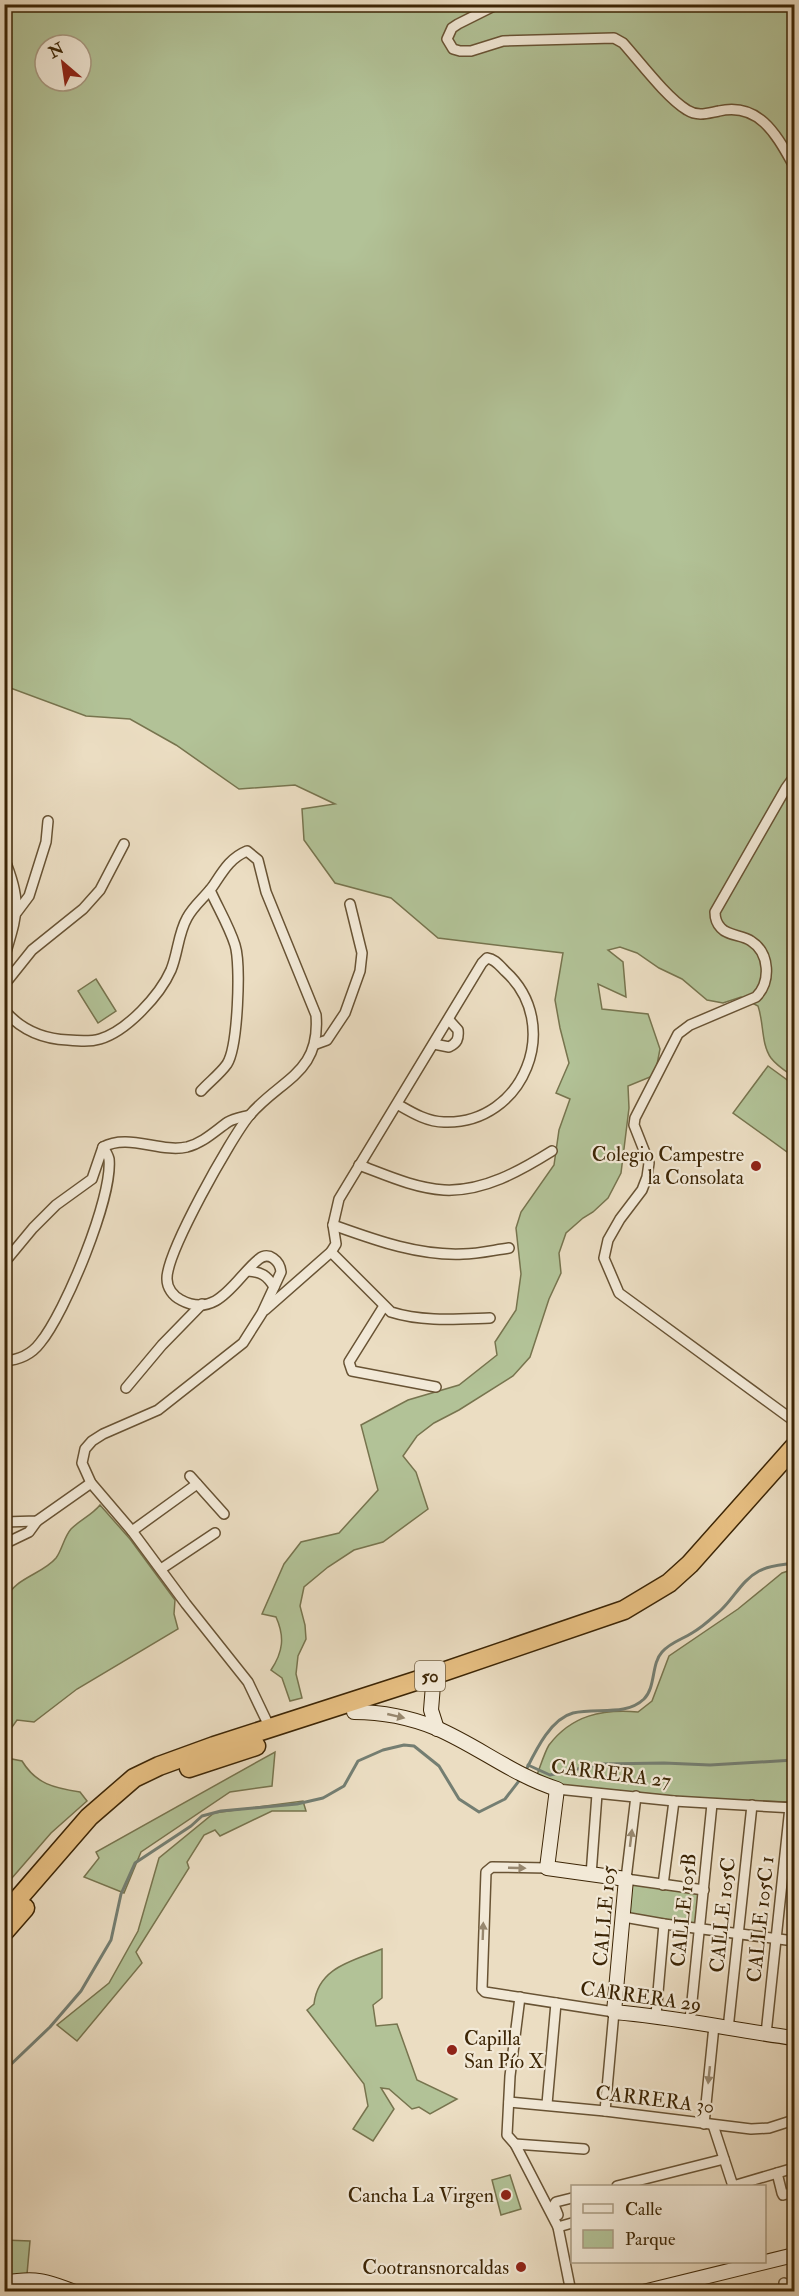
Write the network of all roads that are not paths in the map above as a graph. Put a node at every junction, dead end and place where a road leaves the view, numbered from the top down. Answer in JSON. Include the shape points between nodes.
{"nodes":[{"id":1,"x":498,"y":4,"type":"edge"},
{"id":2,"x":795,"y":166,"type":"edge"},
{"id":3,"x":795,"y":777,"type":"edge"},
{"id":4,"x":48,"y":821,"type":"dead end"},
{"id":5,"x":124,"y":844,"type":"dead end"},
{"id":6,"x":4,"y":858,"type":"edge"},
{"id":7,"x":210,"y":890,"type":"junction"},
{"id":8,"x":350,"y":904,"type":"dead end"},
{"id":9,"x":17,"y":912,"type":"junction"},
{"id":10,"x":4,"y":959,"type":"edge"},
{"id":11,"x":4,"y":985,"type":"edge"},
{"id":12,"x":4,"y":1010,"type":"edge"},
{"id":13,"x":449,"y":1020,"type":"junction"},
{"id":14,"x":316,"y":1044,"type":"junction"},
{"id":15,"x":434,"y":1044,"type":"junction"},
{"id":16,"x":201,"y":1091,"type":"dead end"},
{"id":17,"x":397,"y":1104,"type":"junction"},
{"id":18,"x":250,"y":1114,"type":"junction"},
{"id":19,"x":103,"y":1147,"type":"junction"},
{"id":20,"x":552,"y":1151,"type":"dead end"},
{"id":21,"x":359,"y":1165,"type":"junction"},
{"id":22,"x":333,"y":1225,"type":"junction"},
{"id":23,"x":509,"y":1248,"type":"dead end"},
{"id":24,"x":331,"y":1252,"type":"junction"},
{"id":25,"x":4,"y":1263,"type":"edge"},
{"id":26,"x":248,"y":1271,"type":"junction"},
{"id":27,"x":274,"y":1287,"type":"junction"},
{"id":28,"x":202,"y":1304,"type":"junction"},
{"id":29,"x":384,"y":1306,"type":"junction"},
{"id":30,"x":262,"y":1314,"type":"junction"},
{"id":31,"x":490,"y":1318,"type":"dead end"},
{"id":32,"x":4,"y":1361,"type":"edge"},
{"id":33,"x":435,"y":1387,"type":"dead end"},
{"id":34,"x":126,"y":1388,"type":"dead end"},
{"id":35,"x":795,"y":1421,"type":"edge"},
{"id":36,"x":795,"y":1447,"type":"edge"},
{"id":37,"x":795,"y":1465,"type":"edge"},
{"id":38,"x":190,"y":1476,"type":"dead end"},
{"id":39,"x":91,"y":1483,"type":"junction"},
{"id":40,"x":197,"y":1484,"type":"junction"},
{"id":41,"x":224,"y":1514,"type":"dead end"},
{"id":42,"x":37,"y":1521,"type":"junction"},
{"id":43,"x":4,"y":1522,"type":"edge"},
{"id":44,"x":132,"y":1531,"type":"junction"},
{"id":45,"x":215,"y":1533,"type":"dead end"},
{"id":46,"x":4,"y":1544,"type":"edge"},
{"id":47,"x":161,"y":1569,"type":"junction"},
{"id":48,"x":434,"y":1685,"type":"junction"},
{"id":49,"x":354,"y":1712,"type":"junction"},
{"id":50,"x":270,"y":1728,"type":"junction"},
{"id":51,"x":437,"y":1729,"type":"junction"},
{"id":52,"x":557,"y":1789,"type":"junction"},
{"id":53,"x":597,"y":1794,"type":"junction"},
{"id":54,"x":636,"y":1796,"type":"junction"},
{"id":55,"x":674,"y":1801,"type":"junction"},
{"id":56,"x":712,"y":1804,"type":"junction"},
{"id":57,"x":752,"y":1805,"type":"junction"},
{"id":58,"x":792,"y":1808,"type":"edge"},
{"id":59,"x":547,"y":1868,"type":"junction"},
{"id":60,"x":591,"y":1875,"type":"junction"},
{"id":61,"x":626,"y":1879,"type":"junction"},
{"id":62,"x":663,"y":1885,"type":"junction"},
{"id":63,"x":704,"y":1890,"type":"junction"},
{"id":64,"x":4,"y":1915,"type":"edge"},
{"id":65,"x":624,"y":1917,"type":"junction"},
{"id":66,"x":664,"y":1924,"type":"junction"},
{"id":67,"x":699,"y":1929,"type":"junction"},
{"id":68,"x":4,"y":1932,"type":"edge"},
{"id":69,"x":739,"y":1935,"type":"junction"},
{"id":70,"x":776,"y":1939,"type":"junction"},
{"id":71,"x":795,"y":1941,"type":"edge"},
{"id":72,"x":520,"y":1997,"type":"junction"},
{"id":73,"x":556,"y":2003,"type":"junction"},
{"id":74,"x":614,"y":2012,"type":"junction"},
{"id":75,"x":656,"y":2015,"type":"junction"},
{"id":76,"x":690,"y":2021,"type":"junction"},
{"id":77,"x":721,"y":2028,"type":"junction"},
{"id":78,"x":766,"y":2034,"type":"junction"},
{"id":79,"x":795,"y":2038,"type":"edge"},
{"id":80,"x":509,"y":2102,"type":"junction"},
{"id":81,"x":547,"y":2104,"type":"junction"},
{"id":82,"x":605,"y":2110,"type":"junction"},
{"id":83,"x":795,"y":2120,"type":"edge"},
{"id":84,"x":708,"y":2125,"type":"junction"},
{"id":85,"x":515,"y":2144,"type":"junction"},
{"id":86,"x":584,"y":2149,"type":"dead end"},
{"id":87,"x":724,"y":2159,"type":"junction"},
{"id":88,"x":795,"y":2168,"type":"edge"},
{"id":89,"x":777,"y":2173,"type":"junction"},
{"id":90,"x":625,"y":2185,"type":"edge"},
{"id":91,"x":732,"y":2185,"type":"edge"},
{"id":92,"x":739,"y":2185,"type":"edge"},
{"id":93,"x":795,"y":2192,"type":"edge"},
{"id":94,"x":571,"y":2198,"type":"edge"},
{"id":95,"x":571,"y":2223,"type":"edge"},
{"id":96,"x":560,"y":2226,"type":"junction"},
{"id":97,"x":795,"y":2255,"type":"edge"},
{"id":98,"x":766,"y":2261,"type":"edge"},
{"id":99,"x":756,"y":2263,"type":"edge"},
{"id":100,"x":4,"y":2283,"type":"edge"},
{"id":101,"x":75,"y":2292,"type":"edge"},
{"id":102,"x":571,"y":2292,"type":"edge"},
{"id":103,"x":643,"y":2292,"type":"edge"}],
"edges":[{"from":1,"to":2,"type":"street","via":[[452,28],[447,39],[453,48],[471,51],[503,42],[614,38],[687,110],[697,114],[742,110],[758,118],[771,128]]},
{"from":3,"to":35,"type":"street","via":[[715,912],[722,930],[750,939],[762,949],[767,972],[763,990],[756,998],[690,1025],[678,1034],[635,1118],[634,1125],[649,1162],[647,1177],[608,1240],[604,1258],[619,1293]]},
{"from":4,"to":9,"type":"street","via":[[46,842],[29,896]]},
{"from":5,"to":11,"type":"street","via":[[100,890],[32,950]]},
{"from":6,"to":9,"type":"street","via":[[17,896]]},
{"from":7,"to":12,"type":"street","via":[[188,916],[170,972],[159,989],[117,1031],[101,1039],[59,1040],[31,1032]]},
{"from":7,"to":14,"type":"street","via":[[236,856],[247,851],[258,860],[266,892],[316,1015]]},
{"from":7,"to":16,"type":"street","via":[[236,946],[236,1034],[227,1064]]},
{"from":8,"to":14,"type":"street","via":[[362,953],[360,971],[345,1013],[327,1040]]},
{"from":9,"to":10,"type":"street"},
{"from":13,"to":15,"type":"street"},
{"from":13,"to":15,"type":"street","via":[[459,1030],[455,1044]]},
{"from":13,"to":17,"type":"street","via":[[482,963],[492,959],[512,977],[526,998],[534,1047],[526,1073],[512,1094],[492,1110],[467,1120],[442,1122]]},
{"from":14,"to":18,"type":"street","via":[[294,1078]]},
{"from":15,"to":17,"type":"street"},
{"from":17,"to":21,"type":"street"},
{"from":18,"to":19,"type":"street","via":[[188,1146],[118,1142]]},
{"from":18,"to":28,"type":"street","via":[[197,1203],[169,1266],[166,1280],[171,1292],[188,1304]]},
{"from":19,"to":25,"type":"street","via":[[92,1179],[56,1205]]},
{"from":19,"to":32,"type":"street","via":[[109,1159],[104,1196],[67,1299],[40,1344],[27,1355]]},
{"from":20,"to":21,"type":"street","via":[[522,1170],[483,1185],[444,1190],[400,1181]]},
{"from":21,"to":22,"type":"street","via":[[339,1199]]},
{"from":22,"to":23,"type":"street","via":[[384,1244],[421,1251],[464,1254]]},
{"from":22,"to":24,"type":"street","via":[[336,1244]]},
{"from":24,"to":29,"type":"street"},
{"from":24,"to":30,"type":"street"},
{"from":26,"to":27,"type":"street","via":[[259,1272]]},
{"from":26,"to":27,"type":"street","via":[[261,1258],[276,1260],[281,1272]]},
{"from":26,"to":28,"type":"street","via":[[230,1292],[217,1301]]},
{"from":27,"to":30,"type":"street"},
{"from":28,"to":34,"type":"street"},
{"from":29,"to":31,"type":"street","via":[[400,1315],[447,1320]]},
{"from":29,"to":33,"type":"street","via":[[349,1367],[352,1371]]},
{"from":30,"to":39,"type":"street","via":[[243,1343],[158,1410],[92,1441],[85,1449],[82,1463]]},
{"from":36,"to":50,"type":"highway","number":"50","via":[[690,1564],[639,1602]]},
{"from":37,"to":48,"type":"highway","number":"50","via":[[697,1570],[661,1600],[611,1625]]},
{"from":38,"to":40,"type":"street"},
{"from":39,"to":42,"type":"street"},
{"from":39,"to":44,"type":"street"},
{"from":40,"to":41,"type":"street"},
{"from":40,"to":44,"type":"street"},
{"from":42,"to":43,"type":"street"},
{"from":42,"to":46,"type":"street","via":[[29,1532]]},
{"from":44,"to":47,"type":"street"},
{"from":45,"to":47,"type":"street"},
{"from":47,"to":50,"type":"street","via":[[248,1682]]},
{"from":48,"to":49,"type":"highway","number":"50"},
{"from":48,"to":51,"type":"street","via":[[431,1710]]},
{"from":49,"to":51,"type":"street","name":"CARRERA 27","one_way":true,"via":[[391,1714]]},
{"from":49,"to":68,"type":"highway","number":"50","via":[[164,1776],[140,1789],[104,1819]]},
{"from":50,"to":64,"type":"highway","number":"50","via":[[134,1778],[89,1817]]},
{"from":51,"to":52,"type":"street","name":"CARRERA 27","via":[[534,1782]]},
{"from":52,"to":53,"type":"street","name":"CARRERA 27"},
{"from":52,"to":59,"type":"street"},
{"from":53,"to":54,"type":"street","name":"CARRERA 27"},
{"from":53,"to":60,"type":"street"},
{"from":54,"to":55,"type":"street","name":"CARRERA 27"},
{"from":61,"to":54,"type":"street","name":"CALLE 105","one_way":true},
{"from":55,"to":56,"type":"street","name":"CARRERA 27"},
{"from":55,"to":62,"type":"street"},
{"from":56,"to":57,"type":"street","name":"CARRERA 27"},
{"from":56,"to":63,"type":"street","name":"CALLE 105B"},
{"from":57,"to":58,"type":"street","name":"CARRERA 27"},
{"from":57,"to":69,"type":"street","name":"CALLE 105C"},
{"from":58,"to":70,"type":"street","name":"CALLE 105C 1"},
{"from":59,"to":60,"type":"street"},
{"from":72,"to":59,"type":"street","name":"CARRERA 29","one_way":true,"via":[[482,1989],[486,1872],[492,1867]]},
{"from":60,"to":61,"type":"street"},
{"from":61,"to":62,"type":"street"},
{"from":61,"to":65,"type":"street","name":"CALLE 105"},
{"from":62,"to":63,"type":"street"},
{"from":63,"to":67,"type":"street","name":"CALLE 105B"},
{"from":65,"to":66,"type":"street"},
{"from":65,"to":74,"type":"street","name":"CALLE 105"},
{"from":66,"to":67,"type":"street"},
{"from":66,"to":75,"type":"street"},
{"from":67,"to":69,"type":"street"},
{"from":67,"to":76,"type":"street","name":"CALLE 105B"},
{"from":69,"to":70,"type":"street"},
{"from":69,"to":77,"type":"street","name":"CALLE 105C"},
{"from":70,"to":71,"type":"street"},
{"from":70,"to":78,"type":"street","name":"CALLE 105C 1"},
{"from":72,"to":73,"type":"street","name":"CARRERA 29"},
{"from":72,"to":80,"type":"street"},
{"from":73,"to":74,"type":"street","name":"CARRERA 29"},
{"from":73,"to":81,"type":"street"},
{"from":74,"to":75,"type":"street","name":"CARRERA 29"},
{"from":74,"to":82,"type":"street","name":"CALLE 105"},
{"from":75,"to":76,"type":"street","name":"CARRERA 29"},
{"from":76,"to":77,"type":"street","name":"CARRERA 29"},
{"from":77,"to":78,"type":"street","name":"CARRERA 29"},
{"from":77,"to":84,"type":"street","name":"CALLE 105C","one_way":true},
{"from":78,"to":79,"type":"street","name":"CARRERA 29"},
{"from":80,"to":81,"type":"street","name":"CARRERA 30"},
{"from":80,"to":85,"type":"street","via":[[507,2135]]},
{"from":81,"to":82,"type":"street","name":"CARRERA 30"},
{"from":82,"to":84,"type":"street","name":"CARRERA 30"},
{"from":83,"to":84,"type":"street","name":"CARRERA 30","via":[[769,2127]]},
{"from":84,"to":87,"type":"street","name":"CALLE 105C"},
{"from":85,"to":86,"type":"street"},
{"from":85,"to":96,"type":"street"},
{"from":87,"to":90,"type":"street"},
{"from":87,"to":91,"type":"street","name":"CALLE 105C"},
{"from":88,"to":89,"type":"street"},
{"from":89,"to":92,"type":"street"},
{"from":89,"to":93,"type":"street","via":[[783,2195]]},
{"from":94,"to":96,"type":"street","via":[[554,2205]]},
{"from":95,"to":96,"type":"street"},
{"from":96,"to":102,"type":"street"},
{"from":97,"to":98,"type":"street"},
{"from":99,"to":103,"type":"street"},
{"from":100,"to":101,"type":"street","via":[[41,2280]]}]}
